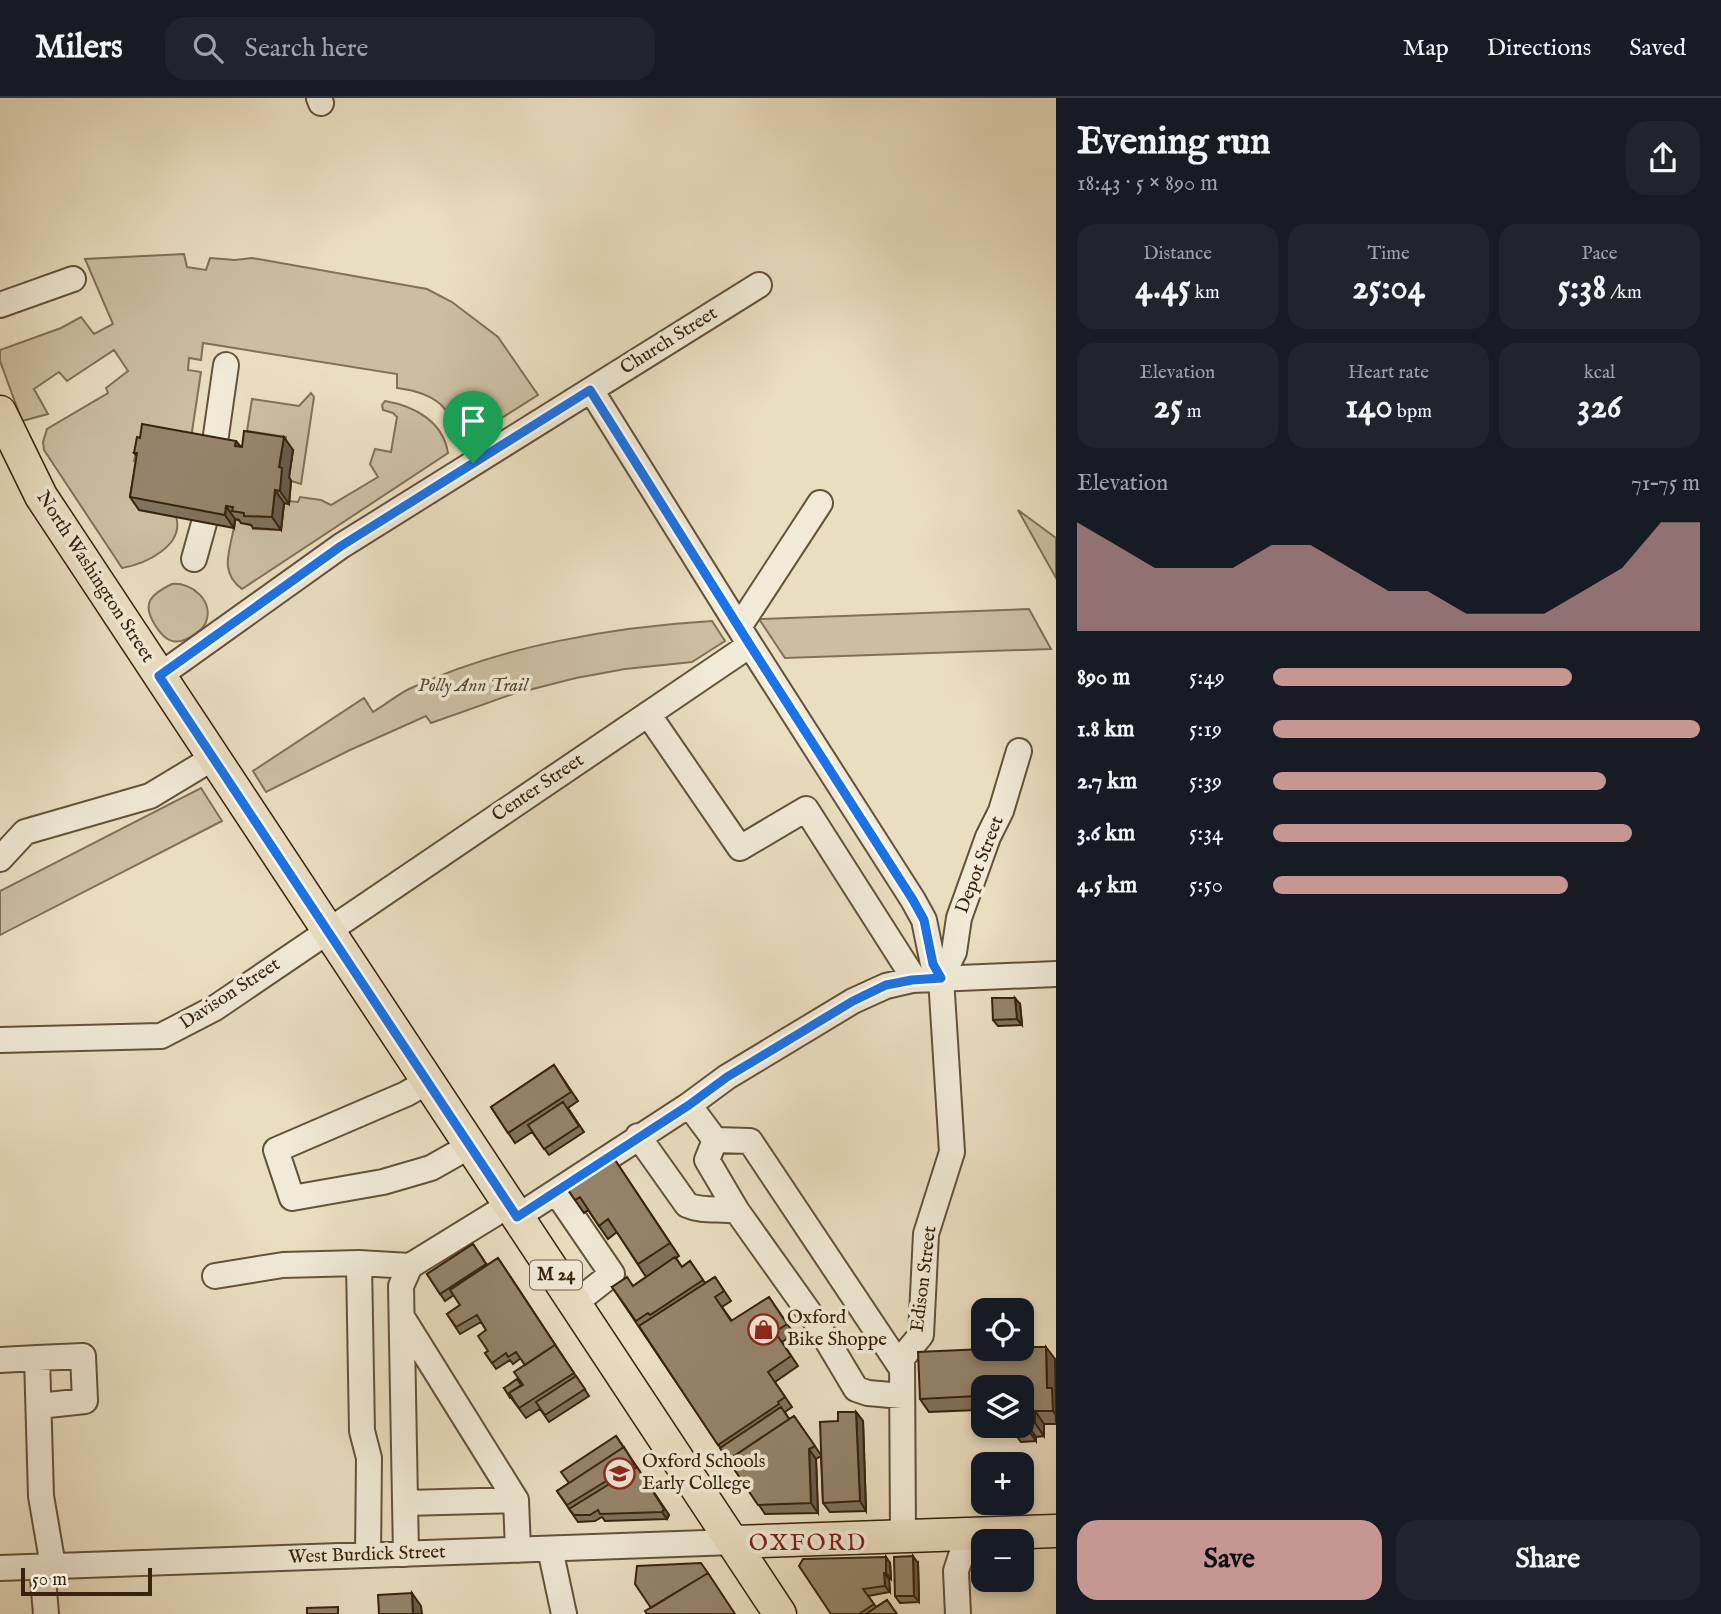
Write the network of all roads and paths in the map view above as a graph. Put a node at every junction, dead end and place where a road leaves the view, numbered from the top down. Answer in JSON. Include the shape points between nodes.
{"nodes":[{"id":1,"x":74,"y":279,"type":"dead end"},
{"id":2,"x":759,"y":285,"type":"dead end"},
{"id":3,"x":0,"y":305,"type":"edge"},
{"id":4,"x":226,"y":365,"type":"dead end"},
{"id":5,"x":590,"y":390,"type":"junction"},
{"id":6,"x":4,"y":430,"type":"edge"},
{"id":7,"x":214,"y":449,"type":"edge"},
{"id":8,"x":820,"y":503,"type":"dead end"},
{"id":9,"x":204,"y":523,"type":"edge"},
{"id":10,"x":194,"y":559,"type":"dead end"},
{"id":11,"x":744,"y":636,"type":"junction"},
{"id":12,"x":159,"y":676,"type":"junction"},
{"id":13,"x":648,"y":714,"type":"junction"},
{"id":14,"x":1019,"y":751,"type":"dead end"},
{"id":15,"x":213,"y":758,"type":"junction"},
{"id":16,"x":0,"y":859,"type":"edge"},
{"id":17,"x":327,"y":931,"type":"junction"},
{"id":18,"x":1056,"y":974,"type":"edge"},
{"id":19,"x":941,"y":978,"type":"junction"},
{"id":20,"x":915,"y":980,"type":"junction"},
{"id":21,"x":0,"y":1040,"type":"edge"},
{"id":22,"x":427,"y":1082,"type":"junction"},
{"id":23,"x":689,"y":1105,"type":"junction"},
{"id":24,"x":638,"y":1136,"type":"junction"},
{"id":25,"x":715,"y":1140,"type":"junction"},
{"id":26,"x":470,"y":1146,"type":"junction"},
{"id":27,"x":556,"y":1192,"type":"junction"},
{"id":28,"x":513,"y":1211,"type":"junction"},
{"id":29,"x":737,"y":1211,"type":"junction"},
{"id":30,"x":359,"y":1264,"type":"junction"},
{"id":31,"x":410,"y":1266,"type":"junction"},
{"id":32,"x":215,"y":1276,"type":"dead end"},
{"id":33,"x":575,"y":1303,"type":"junction"},
{"id":34,"x":402,"y":1317,"type":"junction"},
{"id":35,"x":37,"y":1358,"type":"junction"},
{"id":36,"x":0,"y":1360,"type":"edge"},
{"id":37,"x":902,"y":1369,"type":"junction"},
{"id":38,"x":902,"y":1396,"type":"junction"},
{"id":39,"x":39,"y":1406,"type":"junction"},
{"id":40,"x":516,"y":1500,"type":"junction"},
{"id":41,"x":405,"y":1503,"type":"junction"},
{"id":42,"x":1056,"y":1531,"type":"edge"},
{"id":43,"x":968,"y":1534,"type":"junction"},
{"id":44,"x":903,"y":1536,"type":"junction"},
{"id":45,"x":734,"y":1542,"type":"junction"},
{"id":46,"x":550,"y":1549,"type":"junction"},
{"id":47,"x":518,"y":1550,"type":"junction"},
{"id":48,"x":406,"y":1554,"type":"junction"},
{"id":49,"x":368,"y":1555,"type":"junction"},
{"id":50,"x":47,"y":1566,"type":"junction"},
{"id":51,"x":0,"y":1568,"type":"edge"},
{"id":52,"x":46,"y":1614,"type":"edge"},
{"id":53,"x":564,"y":1614,"type":"edge"},
{"id":54,"x":780,"y":1614,"type":"edge"},
{"id":55,"x":958,"y":1614,"type":"edge"}],
"edges":[{"from":1,"to":3,"type":"street"},
{"from":2,"to":5,"type":"street","name":"Church Street"},
{"from":4,"to":7,"type":"street"},
{"from":5,"to":11,"type":"street"},
{"from":5,"to":12,"type":"street","name":"Church Street","via":[[341,546]]},
{"from":6,"to":12,"type":"main road","name":"North Washington Street","number":"M 24","via":[[41,496]]},
{"from":8,"to":11,"type":"street"},
{"from":9,"to":10,"type":"street"},
{"from":11,"to":13,"type":"street","name":"Center Street"},
{"from":11,"to":19,"type":"street","via":[[913,900],[924,920],[933,964]]},
{"from":12,"to":15,"type":"main road","name":"North Washington Street","number":"M 24"},
{"from":13,"to":17,"type":"street","name":"Center Street"},
{"from":13,"to":20,"type":"street","via":[[740,848],[806,809]]},
{"from":14,"to":19,"type":"street","name":"Depot Street","via":[[959,918],[954,952]]},
{"from":15,"to":16,"type":"street","via":[[150,796],[25,832]]},
{"from":15,"to":17,"type":"main road","name":"North Washington Street","number":"M 24"},
{"from":17,"to":21,"type":"street","name":"Davison Street","via":[[215,1007],[161,1036]]},
{"from":17,"to":22,"type":"main road","name":"North Washington Street","number":"M 24"},
{"from":18,"to":19,"type":"street"},
{"from":19,"to":20,"type":"street"},
{"from":19,"to":37,"type":"street","name":"Edison Street","via":[[952,1152],[926,1234],[921,1335],[902,1358]]},
{"from":20,"to":23,"type":"street","via":[[886,985],[853,1001]]},
{"from":22,"to":26,"type":"main road","name":"North Washington Street","number":"M 24"},
{"from":22,"to":26,"type":"street","via":[[276,1150],[292,1198],[432,1168]]},
{"from":23,"to":24,"type":"street"},
{"from":23,"to":25,"type":"street"},
{"from":24,"to":27,"type":"street"},
{"from":24,"to":29,"type":"street","via":[[687,1205],[700,1211]]},
{"from":25,"to":29,"type":"street","via":[[707,1160]]},
{"from":25,"to":37,"type":"street","via":[[750,1141]]},
{"from":26,"to":28,"type":"main road","name":"North Washington Street","number":"M 24"},
{"from":27,"to":28,"type":"street"},
{"from":27,"to":33,"type":"street","via":[[612,1274]]},
{"from":28,"to":31,"type":"street"},
{"from":28,"to":33,"type":"main road","name":"North Washington Street","number":"M 24"},
{"from":29,"to":38,"type":"street","via":[[816,1322],[856,1388]]},
{"from":30,"to":31,"type":"street"},
{"from":30,"to":32,"type":"street","via":[[283,1265]]},
{"from":30,"to":49,"type":"street","via":[[362,1431],[369,1458]]},
{"from":31,"to":34,"type":"street","via":[[401,1286]]},
{"from":33,"to":45,"type":"main road","name":"North Washington Street","number":"M 24"},
{"from":34,"to":40,"type":"street"},
{"from":34,"to":41,"type":"street"},
{"from":35,"to":36,"type":"street"},
{"from":35,"to":39,"type":"street"},
{"from":35,"to":39,"type":"street","via":[[83,1356],[85,1401]]},
{"from":37,"to":38,"type":"street","name":"Edison Street"},
{"from":38,"to":44,"type":"street","name":"Edison Street"},
{"from":39,"to":50,"type":"street"},
{"from":40,"to":41,"type":"street"},
{"from":40,"to":47,"type":"street"},
{"from":41,"to":48,"type":"street"},
{"from":42,"to":43,"type":"main road"},
{"from":43,"to":44,"type":"main road"},
{"from":43,"to":55,"type":"street","via":[[956,1571]]},
{"from":44,"to":45,"type":"main road"},
{"from":45,"to":46,"type":"street","name":"West Burdick Street"},
{"from":45,"to":54,"type":"main road","number":"M 24"},
{"from":46,"to":47,"type":"street","name":"West Burdick Street"},
{"from":46,"to":53,"type":"street"},
{"from":47,"to":48,"type":"street","name":"West Burdick Street"},
{"from":48,"to":49,"type":"street","name":"West Burdick Street"},
{"from":49,"to":50,"type":"street","name":"West Burdick Street"},
{"from":50,"to":51,"type":"street","name":"West Burdick Street"},
{"from":50,"to":52,"type":"street"}]}
